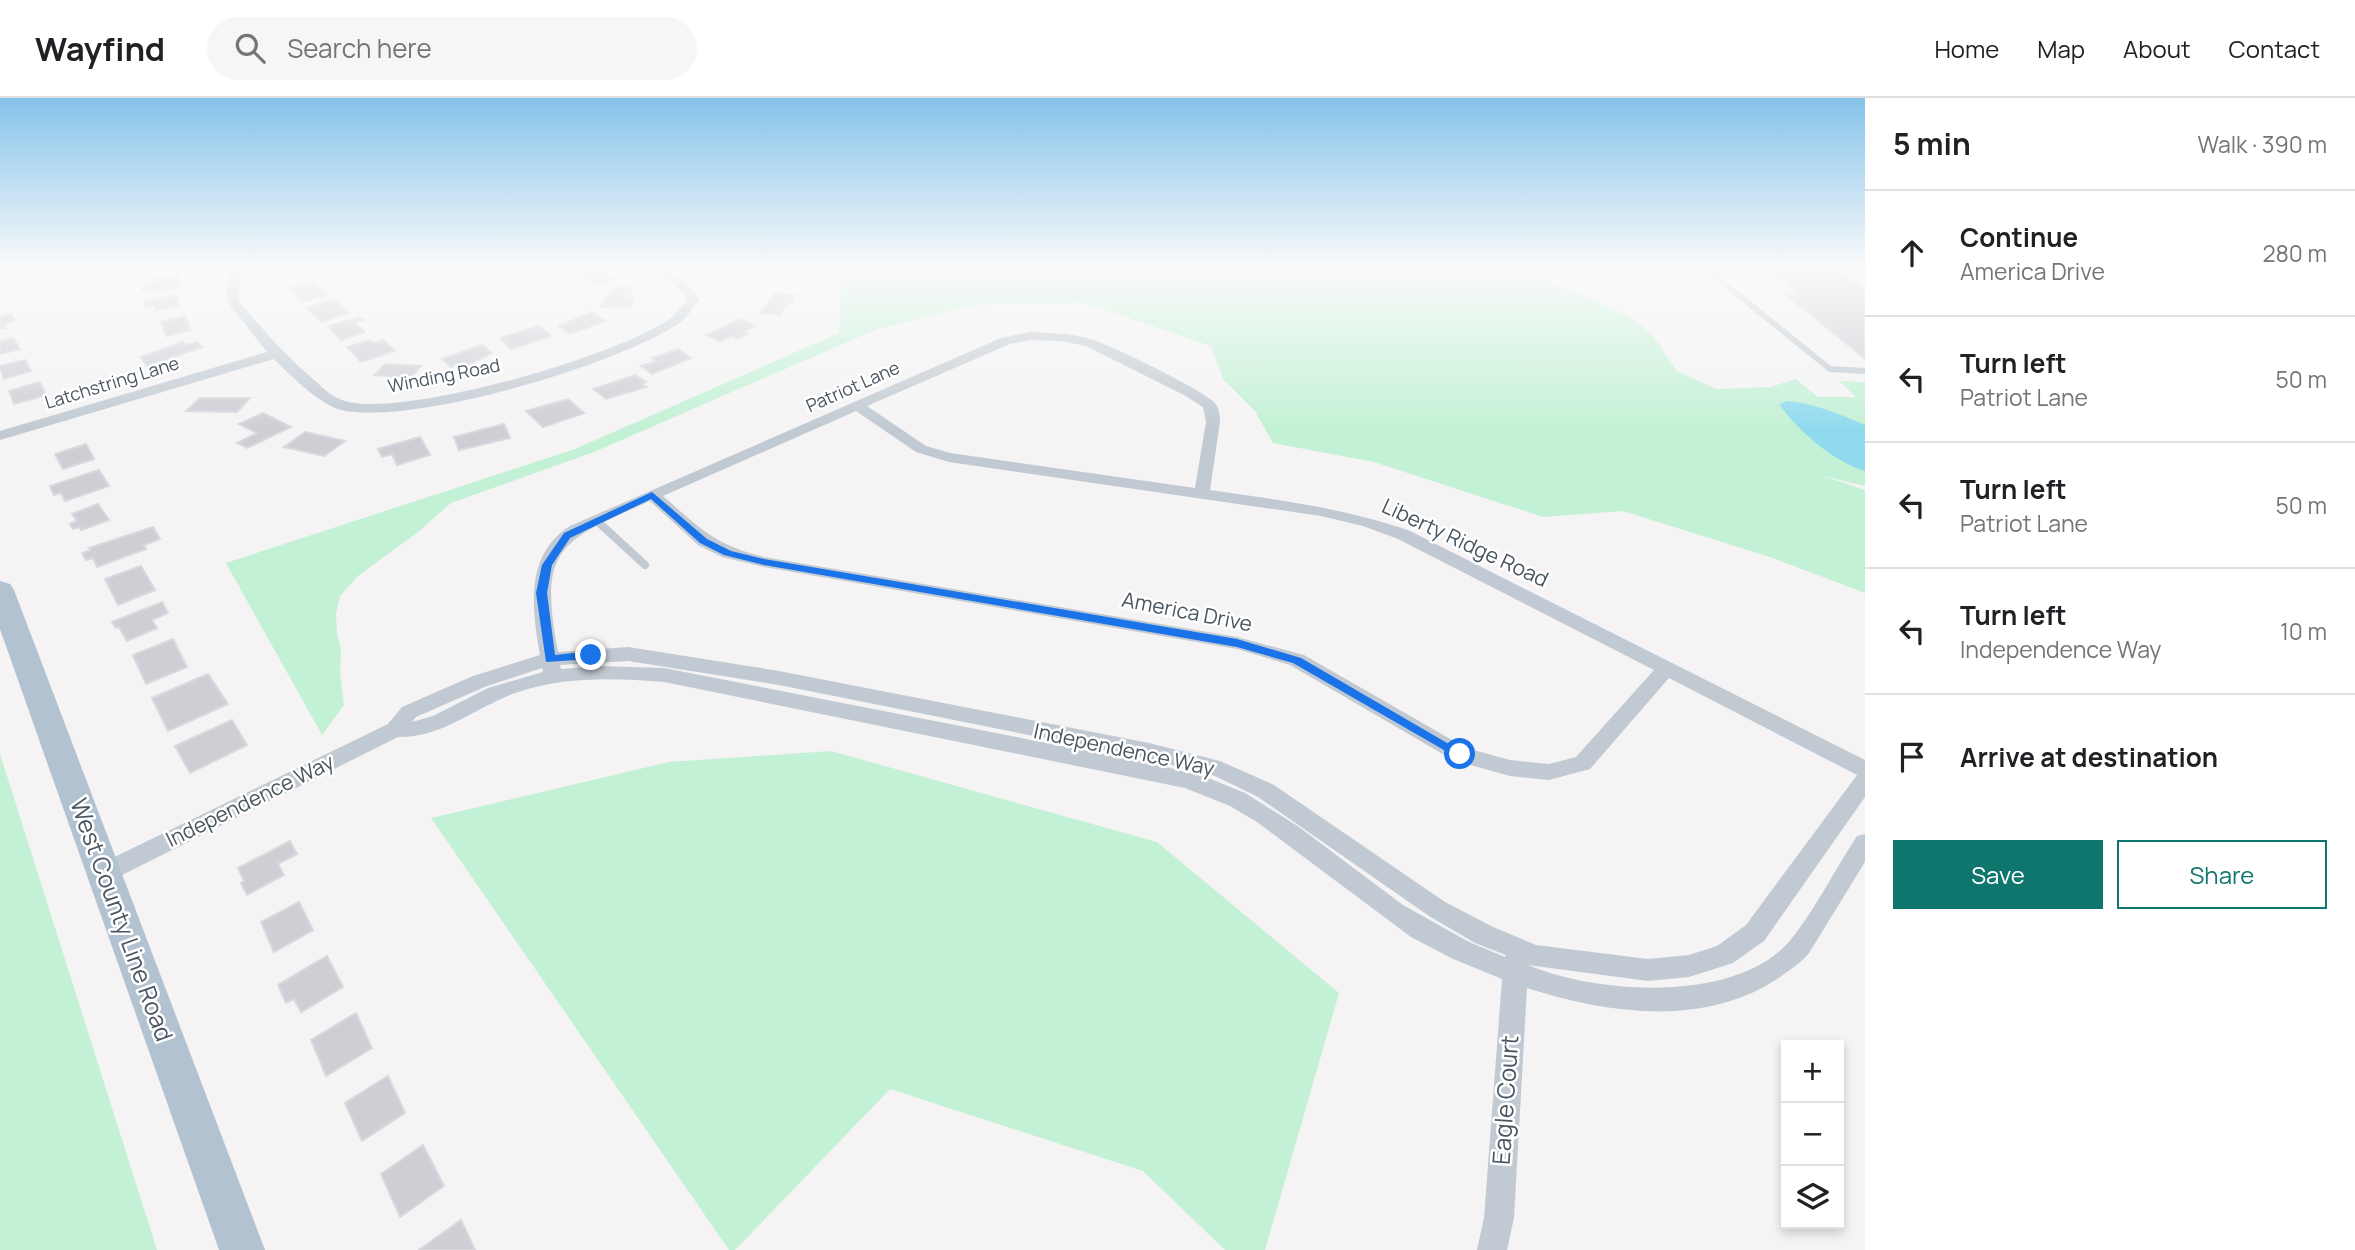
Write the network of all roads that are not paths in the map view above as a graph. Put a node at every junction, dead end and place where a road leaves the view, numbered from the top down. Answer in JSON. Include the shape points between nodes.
{"nodes":[{"id":1,"x":250,"y":322,"type":"edge"},
{"id":2,"x":671,"y":322,"type":"edge"},
{"id":3,"x":1772,"y":322,"type":"edge"},
{"id":4,"x":276,"y":354,"type":"junction"},
{"id":5,"x":1865,"y":371,"type":"edge"},
{"id":6,"x":858,"y":406,"type":"junction"},
{"id":7,"x":0,"y":436,"type":"edge"},
{"id":8,"x":1202,"y":494,"type":"junction"},
{"id":9,"x":652,"y":495,"type":"junction"},
{"id":10,"x":596,"y":520,"type":"junction"},
{"id":11,"x":645,"y":565,"type":"dead end"},
{"id":12,"x":0,"y":590,"type":"edge"},
{"id":13,"x":551,"y":667,"type":"junction"},
{"id":14,"x":1667,"y":668,"type":"junction"},
{"id":15,"x":1865,"y":769,"type":"edge"},
{"id":16,"x":1865,"y":780,"type":"edge"},
{"id":17,"x":1865,"y":843,"type":"edge"},
{"id":18,"x":104,"y":873,"type":"junction"},
{"id":19,"x":1516,"y":961,"type":"junction"},
{"id":20,"x":242,"y":1250,"type":"edge"},
{"id":21,"x":1492,"y":1250,"type":"edge"}],
"edges":[{"from":1,"to":4,"type":"street"},
{"from":2,"to":4,"type":"street","name":"Winding Road","via":[[620,348],[544,374],[450,398],[378,408],[344,406],[320,394]]},
{"from":3,"to":5,"type":"lane","via":[[1830,369]]},
{"from":4,"to":7,"type":"street","name":"Latchstring Lane"},
{"from":6,"to":8,"type":"street","name":"Liberty Ridge Road","via":[[921,449],[949,457]]},
{"from":6,"to":8,"type":"street","name":"Patriot Lane","via":[[1006,341],[1030,336],[1090,343],[1209,405],[1213,422]]},
{"from":6,"to":9,"type":"street","name":"Patriot Lane"},
{"from":8,"to":14,"type":"street","name":"Liberty Ridge Road","via":[[1321,511],[1404,535]]},
{"from":9,"to":10,"type":"street","name":"Patriot Lane"},
{"from":9,"to":14,"type":"street","name":"America Drive","via":[[704,541],[728,553],[1237,643],[1297,660],[1460,754],[1510,768],[1549,772],[1583,762]]},
{"from":10,"to":11,"type":"lane"},
{"from":10,"to":13,"type":"street","name":"Patriot Lane","via":[[567,536],[547,565],[542,593]]},
{"from":12,"to":18,"type":"main road","name":"West County Line Road"},
{"from":13,"to":18,"type":"street","name":"Independence Way","via":[[480,681],[409,712],[395,729]]},
{"from":13,"to":19,"type":"street","name":"Independence Way","via":[[628,654],[707,665],[1149,751],[1220,769],[1312,820]]},
{"from":14,"to":15,"type":"street","name":"Liberty Ridge Road"},
{"from":16,"to":19,"type":"street","name":"Independence Way","via":[[1755,933],[1724,955],[1689,966],[1648,970],[1535,956]]},
{"from":17,"to":19,"type":"street","name":"Independence Way","via":[[1794,953],[1760,978],[1716,996],[1624,998],[1564,988]]},
{"from":18,"to":20,"type":"main road","name":"West County Line Road"},
{"from":19,"to":21,"type":"street","name":"Eagle Court","via":[[1499,1218]]}]}
